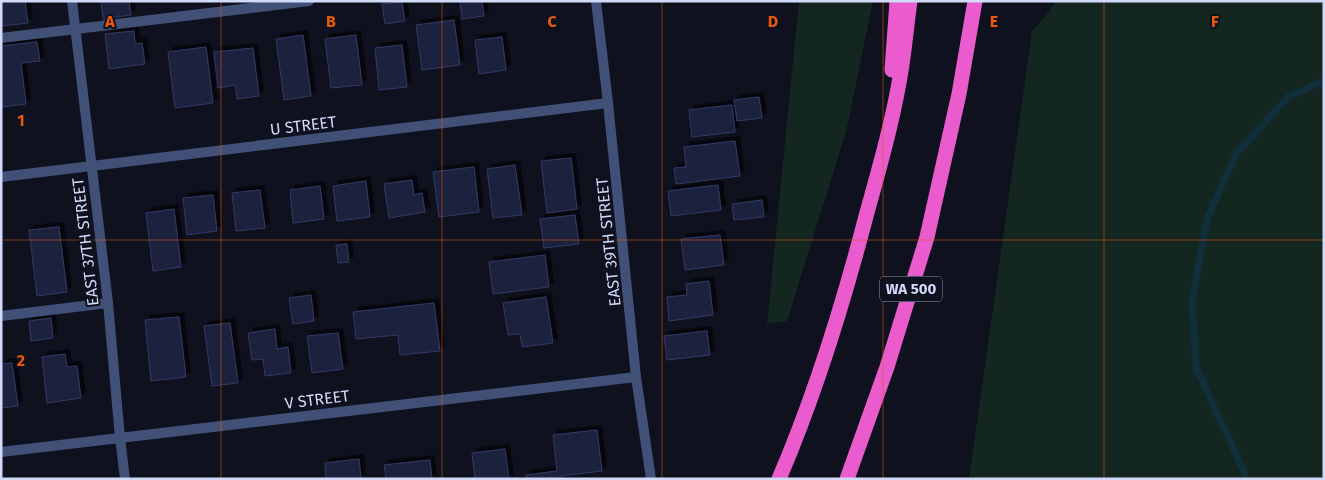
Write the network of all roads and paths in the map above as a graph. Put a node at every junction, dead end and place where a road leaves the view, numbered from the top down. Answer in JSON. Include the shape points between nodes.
{"nodes":[{"id":1,"x":72,"y":1,"type":"edge"},
{"id":2,"x":309,"y":1,"type":"edge"},
{"id":3,"x":596,"y":1,"type":"edge"},
{"id":4,"x":897,"y":1,"type":"edge"},
{"id":5,"x":910,"y":1,"type":"edge"},
{"id":6,"x":968,"y":1,"type":"edge"},
{"id":7,"x":975,"y":1,"type":"edge"},
{"id":8,"x":76,"y":29,"type":"junction"},
{"id":9,"x":1,"y":38,"type":"edge"},
{"id":10,"x":959,"y":94,"type":"junction"},
{"id":11,"x":608,"y":103,"type":"junction"},
{"id":12,"x":887,"y":138,"type":"junction"},
{"id":13,"x":92,"y":166,"type":"junction"},
{"id":14,"x":1,"y":176,"type":"edge"},
{"id":15,"x":108,"y":303,"type":"junction"},
{"id":16,"x":1,"y":316,"type":"edge"},
{"id":17,"x":636,"y":376,"type":"junction"},
{"id":18,"x":120,"y":438,"type":"junction"},
{"id":19,"x":1,"y":452,"type":"edge"},
{"id":20,"x":125,"y":479,"type":"edge"},
{"id":21,"x":651,"y":479,"type":"edge"},
{"id":22,"x":779,"y":479,"type":"edge"},
{"id":23,"x":847,"y":479,"type":"edge"}],
"edges":[{"from":1,"to":8,"type":"street","name":"EAST 37TH STREET"},
{"from":2,"to":8,"type":"street"},
{"from":3,"to":11,"type":"street","name":"EAST 39TH STREET"},
{"from":4,"to":12,"type":"highway"},
{"from":5,"to":12,"type":"highway","via":[[902,66]]},
{"from":6,"to":10,"type":"highway","number":"WA 500"},
{"from":7,"to":10,"type":"highway"},
{"from":8,"to":9,"type":"street"},
{"from":8,"to":13,"type":"street","name":"EAST 37TH STREET"},
{"from":10,"to":23,"type":"highway","number":"WA 500","via":[[926,237],[887,367]]},
{"from":11,"to":13,"type":"street","name":"U STREET"},
{"from":11,"to":17,"type":"street","name":"EAST 39TH STREET"},
{"from":12,"to":22,"type":"highway","via":[[857,254],[826,355],[800,431]]},
{"from":13,"to":14,"type":"street","name":"U STREET"},
{"from":13,"to":15,"type":"street","name":"EAST 37TH STREET"},
{"from":15,"to":16,"type":"street"},
{"from":15,"to":18,"type":"street","name":"EAST 37TH STREET"},
{"from":17,"to":18,"type":"street","name":"V STREET"},
{"from":17,"to":21,"type":"street","name":"EAST 39TH STREET"},
{"from":18,"to":19,"type":"street","name":"V STREET"},
{"from":18,"to":20,"type":"street","name":"EAST 37TH STREET"}]}
